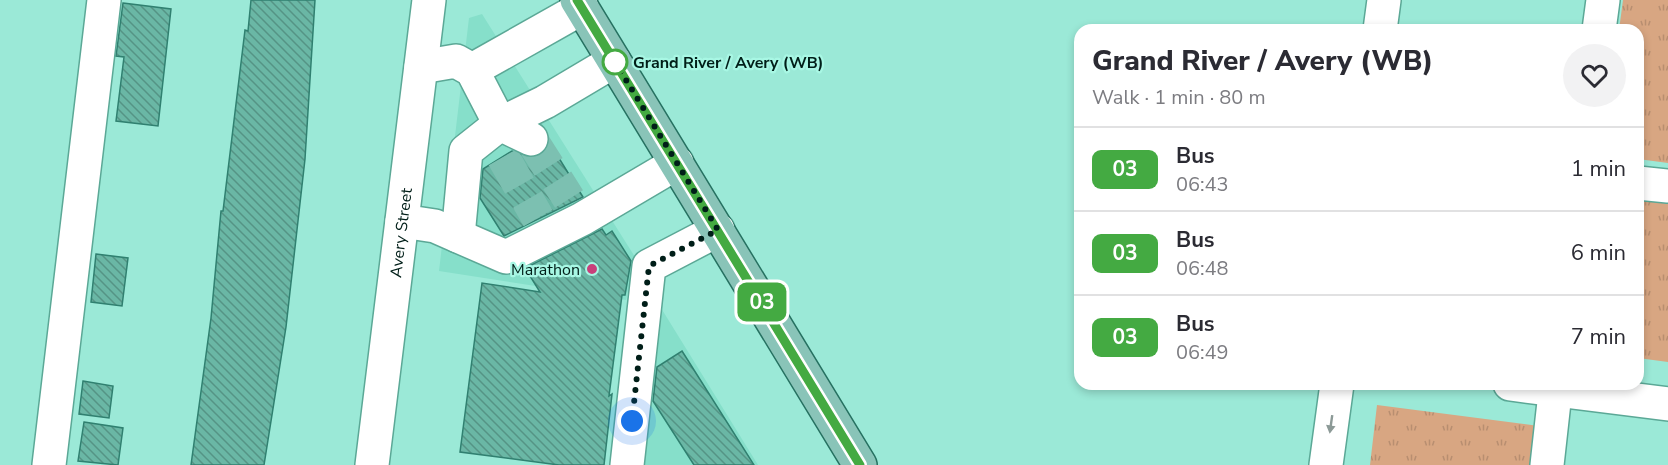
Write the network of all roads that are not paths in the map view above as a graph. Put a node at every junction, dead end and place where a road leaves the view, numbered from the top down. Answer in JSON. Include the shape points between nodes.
{"nodes":[{"id":1,"x":104,"y":0,"type":"edge"},
{"id":2,"x":429,"y":0,"type":"edge"},
{"id":3,"x":1384,"y":0,"type":"edge"},
{"id":4,"x":1603,"y":0,"type":"edge"},
{"id":5,"x":580,"y":4,"type":"edge"},
{"id":6,"x":1381,"y":24,"type":"edge"},
{"id":7,"x":1600,"y":24,"type":"edge"},
{"id":8,"x":614,"y":61,"type":"junction"},
{"id":9,"x":421,"y":67,"type":"junction"},
{"id":10,"x":472,"y":70,"type":"junction"},
{"id":11,"x":500,"y":124,"type":"junction"},
{"id":12,"x":531,"y":139,"type":"tunnel mouth"},
{"id":13,"x":503,"y":157,"type":"tunnel mouth"},
{"id":14,"x":677,"y":163,"type":"junction"},
{"id":15,"x":1644,"y":184,"type":"edge"},
{"id":16,"x":1668,"y":186,"type":"edge"},
{"id":17,"x":402,"y":221,"type":"junction"},
{"id":18,"x":718,"y":230,"type":"junction"},
{"id":19,"x":458,"y":236,"type":"junction"},
{"id":20,"x":1336,"y":390,"type":"edge"},
{"id":21,"x":1556,"y":390,"type":"edge"},
{"id":22,"x":1576,"y":390,"type":"edge"},
{"id":23,"x":1668,"y":404,"type":"edge"},
{"id":24,"x":49,"y":465,"type":"edge"},
{"id":25,"x":372,"y":465,"type":"edge"},
{"id":26,"x":627,"y":465,"type":"edge"},
{"id":27,"x":860,"y":465,"type":"edge"},
{"id":28,"x":1326,"y":465,"type":"edge"},
{"id":29,"x":1547,"y":465,"type":"edge"}],
"edges":[{"from":1,"to":24,"type":"street"},
{"from":2,"to":9,"type":"street","name":"Avery Street"},
{"from":3,"to":6,"type":"street"},
{"from":4,"to":7,"type":"street"},
{"from":5,"to":8,"type":"main road"},
{"from":5,"to":10,"type":"street"},
{"from":8,"to":11,"type":"street"},
{"from":8,"to":14,"type":"main road"},
{"from":9,"to":10,"type":"street","via":[[456,61]]},
{"from":9,"to":17,"type":"street","name":"Avery Street"},
{"from":10,"to":11,"type":"street"},
{"from":11,"to":12,"type":"street"},
{"from":11,"to":13,"type":"street"},
{"from":11,"to":19,"type":"street","via":[[466,151]]},
{"from":14,"to":18,"type":"main road"},
{"from":14,"to":19,"type":"street","via":[[576,209],[544,227],[506,257]]},
{"from":15,"to":16,"type":"street"},
{"from":17,"to":19,"type":"street","via":[[435,226]]},
{"from":17,"to":25,"type":"street","name":"Avery Street"},
{"from":18,"to":26,"type":"street","via":[[649,266]]},
{"from":18,"to":27,"type":"main road"},
{"from":20,"to":28,"type":"street","one_way":true},
{"from":21,"to":29,"type":"street"},
{"from":22,"to":23,"type":"street"}]}
